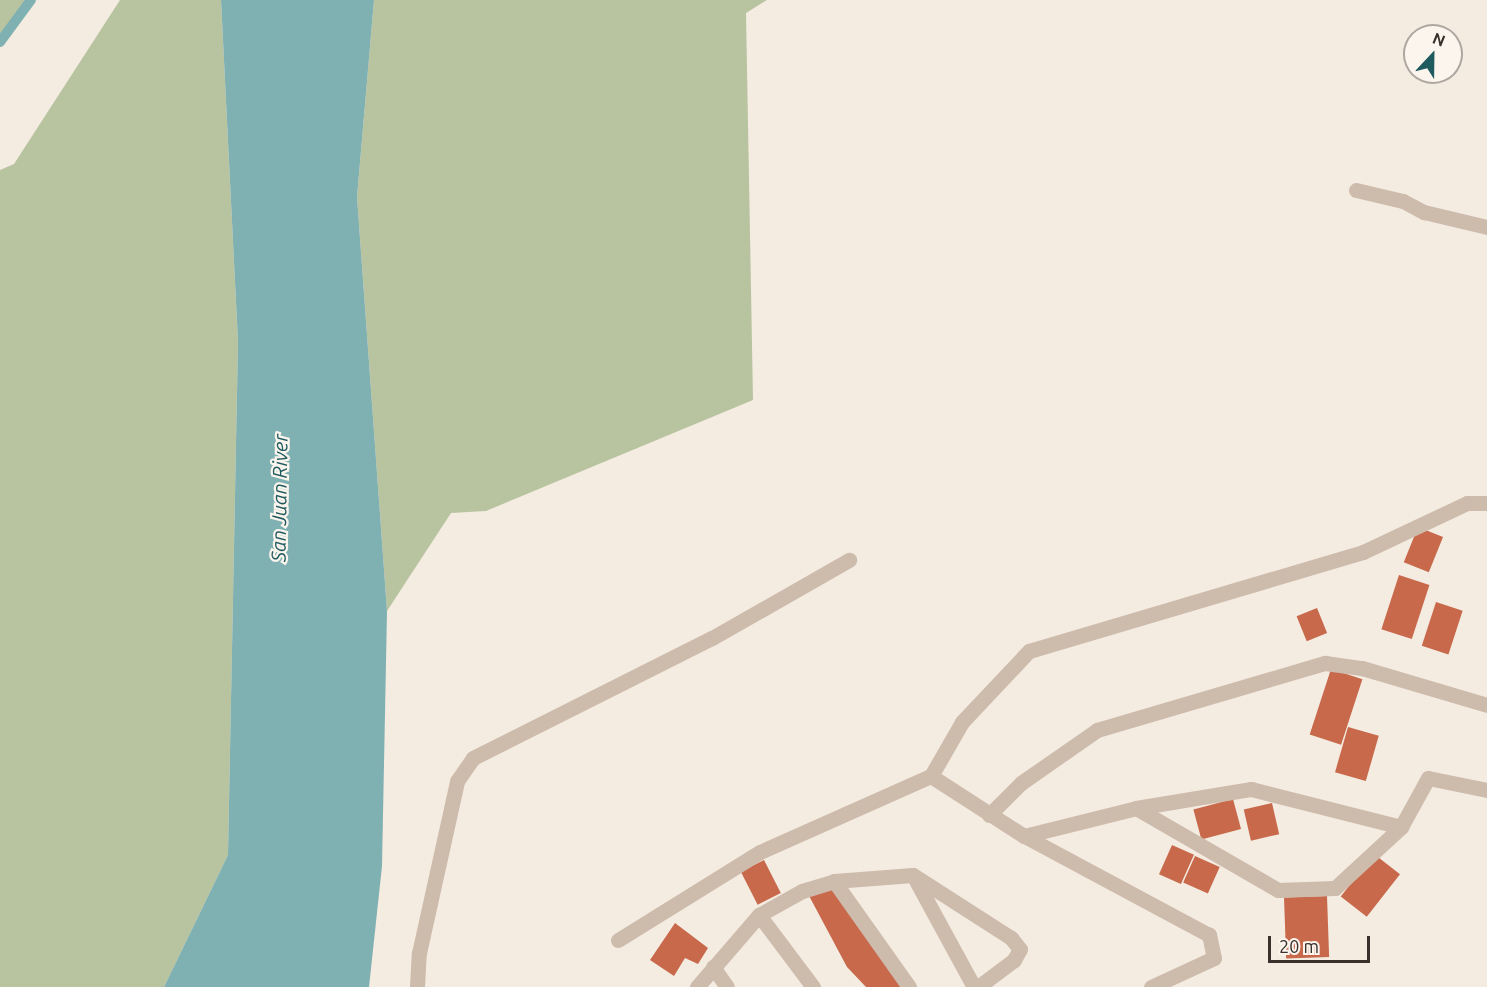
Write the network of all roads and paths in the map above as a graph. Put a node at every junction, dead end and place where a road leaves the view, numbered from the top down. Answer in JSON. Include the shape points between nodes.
{"nodes":[{"id":1,"x":1356,"y":190,"type":"dead end"},
{"id":2,"x":1487,"y":227,"type":"edge"},
{"id":3,"x":1487,"y":503,"type":"edge"},
{"id":4,"x":849,"y":560,"type":"dead end"},
{"id":5,"x":1487,"y":705,"type":"edge"},
{"id":6,"x":931,"y":776,"type":"junction"},
{"id":7,"x":1487,"y":790,"type":"edge"},
{"id":8,"x":1136,"y":808,"type":"junction"},
{"id":9,"x":988,"y":815,"type":"junction"},
{"id":10,"x":1401,"y":827,"type":"junction"},
{"id":11,"x":1024,"y":836,"type":"junction"},
{"id":12,"x":913,"y":875,"type":"junction"},
{"id":13,"x":834,"y":881,"type":"junction"},
{"id":14,"x":759,"y":915,"type":"junction"},
{"id":15,"x":618,"y":940,"type":"dead end"},
{"id":16,"x":713,"y":968,"type":"junction"},
{"id":17,"x":417,"y":987,"type":"edge"},
{"id":18,"x":697,"y":987,"type":"edge"},
{"id":19,"x":727,"y":987,"type":"edge"},
{"id":20,"x":813,"y":987,"type":"edge"},
{"id":21,"x":909,"y":987,"type":"edge"},
{"id":22,"x":976,"y":987,"type":"edge"},
{"id":23,"x":1151,"y":987,"type":"edge"}],
"edges":[{"from":1,"to":2,"type":"street"},
{"from":3,"to":6,"type":"street","via":[[1467,503],[1363,552],[1029,651],[962,722]]},
{"from":4,"to":17,"type":"street","via":[[712,638],[472,758],[454,791],[419,953]]},
{"from":5,"to":9,"type":"street","via":[[1362,668],[1325,663],[1096,730],[1021,783]]},
{"from":6,"to":9,"type":"street"},
{"from":6,"to":15,"type":"street","via":[[760,852]]},
{"from":7,"to":10,"type":"street","via":[[1428,778]]},
{"from":8,"to":10,"type":"street","via":[[1251,789]]},
{"from":8,"to":10,"type":"street","via":[[1278,890],[1335,888]]},
{"from":8,"to":11,"type":"street"},
{"from":9,"to":11,"type":"street"},
{"from":11,"to":23,"type":"street","via":[[1209,935],[1214,958]]},
{"from":12,"to":13,"type":"street"},
{"from":12,"to":22,"type":"street"},
{"from":12,"to":22,"type":"street","via":[[1011,938],[1020,949],[1014,960]]},
{"from":13,"to":14,"type":"street","via":[[802,891]]},
{"from":13,"to":21,"type":"street"},
{"from":14,"to":16,"type":"street"},
{"from":14,"to":20,"type":"street"},
{"from":16,"to":18,"type":"street"},
{"from":16,"to":19,"type":"street"}]}
